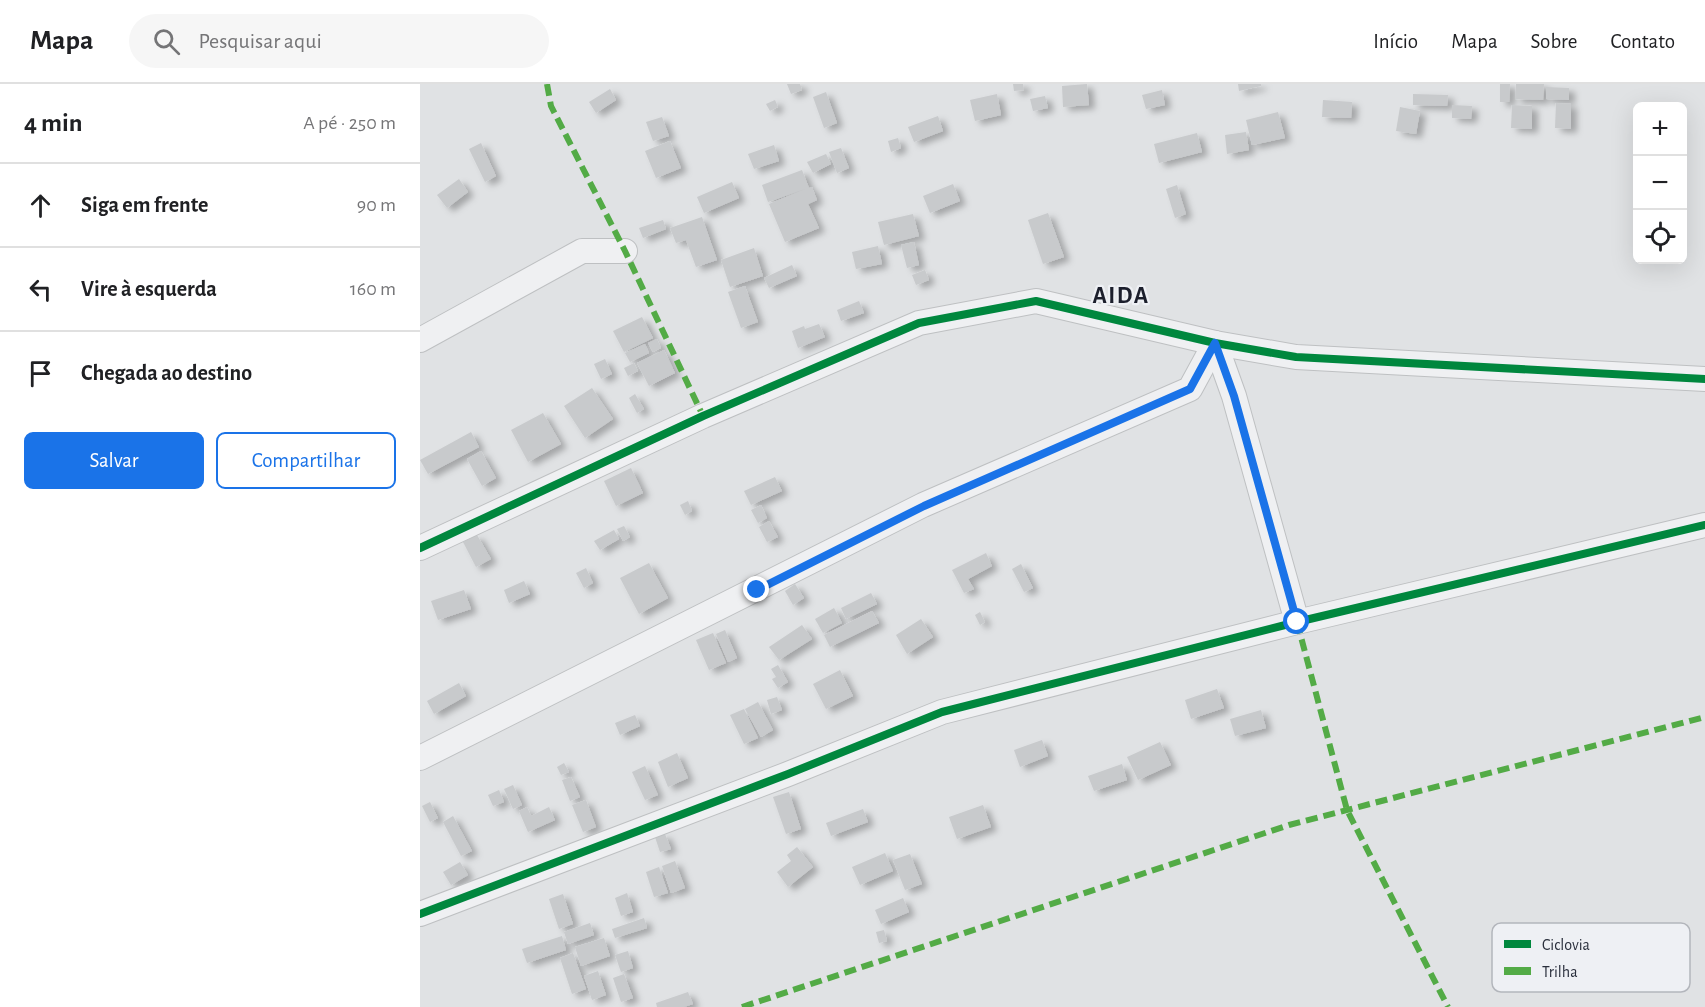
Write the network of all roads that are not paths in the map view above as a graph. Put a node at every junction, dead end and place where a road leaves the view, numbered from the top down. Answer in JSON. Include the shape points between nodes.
{"nodes":[{"id":1,"x":625,"y":251,"type":"dead end"},
{"id":2,"x":420,"y":340,"type":"edge"},
{"id":3,"x":1215,"y":343,"type":"junction"},
{"id":4,"x":1705,"y":379,"type":"edge"},
{"id":5,"x":1705,"y":525,"type":"edge"},
{"id":6,"x":420,"y":548,"type":"edge"},
{"id":7,"x":1297,"y":622,"type":"junction"},
{"id":8,"x":420,"y":758,"type":"edge"},
{"id":9,"x":420,"y":914,"type":"edge"}],
"edges":[{"from":1,"to":2,"type":"street","via":[[582,251]]},
{"from":3,"to":4,"type":"street","via":[[1296,357]]},
{"from":3,"to":6,"type":"street","via":[[1036,301],[919,323],[703,416]]},
{"from":3,"to":7,"type":"street","via":[[1234,396]]},
{"from":3,"to":8,"type":"street","via":[[1190,389],[924,506]]},
{"from":5,"to":7,"type":"street"},
{"from":7,"to":9,"type":"street","via":[[942,712]]}]}
